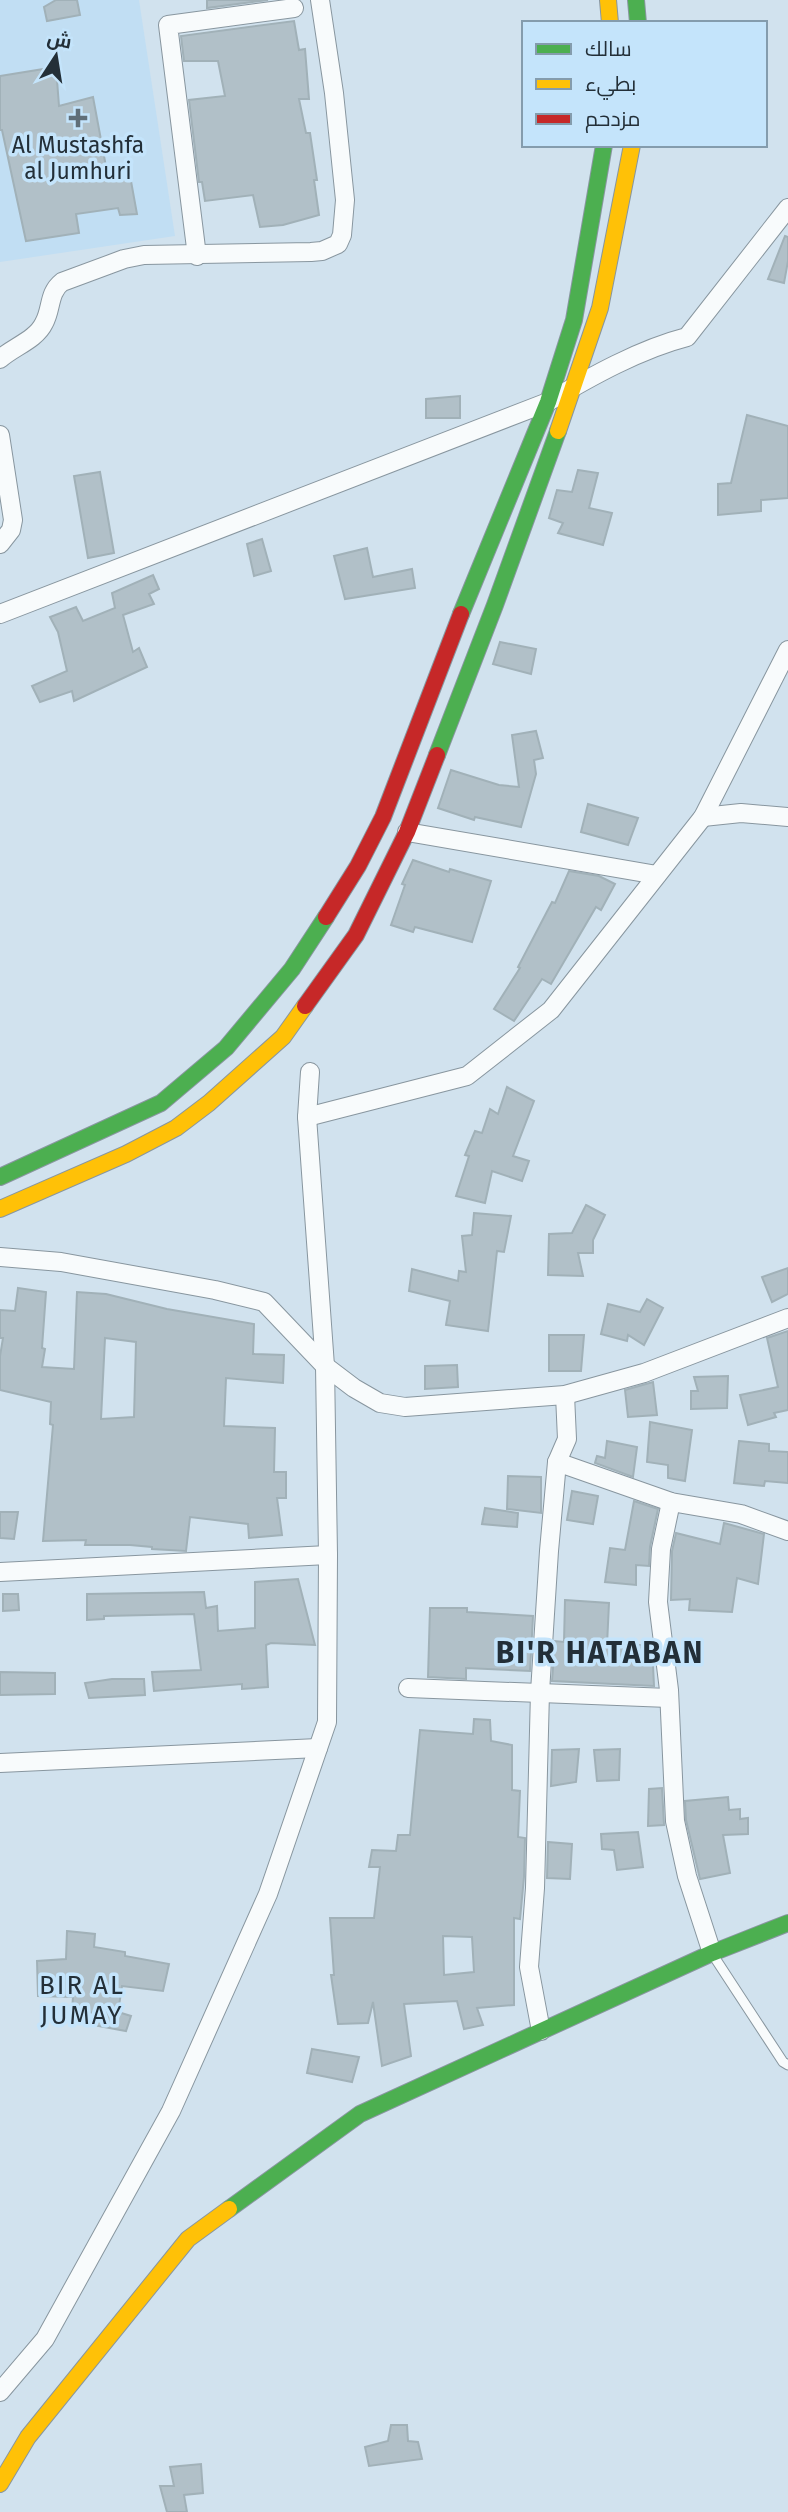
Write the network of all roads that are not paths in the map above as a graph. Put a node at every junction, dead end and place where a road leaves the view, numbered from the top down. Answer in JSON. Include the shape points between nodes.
{"nodes":[{"id":1,"x":608,"y":0,"type":"edge"},
{"id":2,"x":636,"y":0,"type":"edge"},
{"id":3,"x":293,"y":4,"type":"edge"},
{"id":4,"x":320,"y":8,"type":"edge"},
{"id":5,"x":610,"y":21,"type":"edge"},
{"id":6,"x":638,"y":21,"type":"edge"},
{"id":7,"x":604,"y":147,"type":"edge"},
{"id":8,"x":632,"y":147,"type":"edge"},
{"id":9,"x":788,"y":208,"type":"edge"},
{"id":10,"x":197,"y":256,"type":"junction"},
{"id":11,"x":5,"y":350,"type":"edge"},
{"id":12,"x":573,"y":386,"type":"junction"},
{"id":13,"x":548,"y":402,"type":"junction"},
{"id":14,"x":0,"y":435,"type":"edge"},
{"id":15,"x":0,"y":544,"type":"edge"},
{"id":16,"x":0,"y":614,"type":"edge"},
{"id":17,"x":788,"y":650,"type":"edge"},
{"id":18,"x":704,"y":817,"type":"junction"},
{"id":19,"x":788,"y":817,"type":"edge"},
{"id":20,"x":407,"y":832,"type":"junction"},
{"id":21,"x":657,"y":875,"type":"junction"},
{"id":22,"x":310,"y":1073,"type":"dead end"},
{"id":23,"x":307,"y":1117,"type":"junction"},
{"id":24,"x":0,"y":1177,"type":"edge"},
{"id":25,"x":0,"y":1209,"type":"edge"},
{"id":26,"x":0,"y":1256,"type":"edge"},
{"id":27,"x":788,"y":1318,"type":"edge"},
{"id":28,"x":326,"y":1366,"type":"junction"},
{"id":29,"x":565,"y":1395,"type":"junction"},
{"id":30,"x":557,"y":1462,"type":"junction"},
{"id":31,"x":671,"y":1502,"type":"junction"},
{"id":32,"x":788,"y":1531,"type":"edge"},
{"id":33,"x":328,"y":1555,"type":"junction"},
{"id":34,"x":0,"y":1572,"type":"edge"},
{"id":35,"x":408,"y":1688,"type":"dead end"},
{"id":36,"x":540,"y":1692,"type":"junction"},
{"id":37,"x":669,"y":1698,"type":"junction"},
{"id":38,"x":318,"y":1748,"type":"junction"},
{"id":39,"x":0,"y":1763,"type":"edge"},
{"id":40,"x":788,"y":1923,"type":"edge"},
{"id":41,"x":712,"y":1953,"type":"junction"},
{"id":42,"x":541,"y":2031,"type":"junction"},
{"id":43,"x":788,"y":2065,"type":"edge"},
{"id":44,"x":0,"y":2392,"type":"edge"},
{"id":45,"x":0,"y":2484,"type":"edge"}],
"edges":[{"from":1,"to":5,"type":"main road"},
{"from":2,"to":6,"type":"main road"},
{"from":3,"to":4,"type":"street","via":[[300,14]]},
{"from":3,"to":10,"type":"street","via":[[168,25]]},
{"from":4,"to":10,"type":"street","via":[[345,200],[338,244],[312,252]]},
{"from":7,"to":13,"type":"main road","via":[[574,320]]},
{"from":8,"to":12,"type":"main road","via":[[600,308]]},
{"from":9,"to":12,"type":"street","via":[[687,337]]},
{"from":10,"to":11,"type":"street","via":[[135,257],[62,282],[55,288],[40,330]]},
{"from":12,"to":13,"type":"street"},
{"from":12,"to":20,"type":"main road"},
{"from":13,"to":16,"type":"street"},
{"from":13,"to":24,"type":"main road","via":[[383,817],[358,866],[292,969],[226,1048],[161,1103]]},
{"from":14,"to":15,"type":"street","via":[[13,520]]},
{"from":17,"to":18,"type":"street"},
{"from":18,"to":19,"type":"street","via":[[741,813]]},
{"from":18,"to":21,"type":"street"},
{"from":20,"to":21,"type":"street"},
{"from":20,"to":25,"type":"main road","via":[[356,935],[283,1037],[176,1128]]},
{"from":21,"to":23,"type":"street","via":[[551,1010],[467,1076]]},
{"from":22,"to":23,"type":"street"},
{"from":23,"to":28,"type":"street"},
{"from":26,"to":28,"type":"street","via":[[61,1262],[264,1303]]},
{"from":27,"to":29,"type":"street","via":[[645,1373]]},
{"from":28,"to":29,"type":"street","via":[[380,1403],[405,1408]]},
{"from":28,"to":33,"type":"street"},
{"from":29,"to":30,"type":"street","via":[[567,1439]]},
{"from":30,"to":31,"type":"street"},
{"from":30,"to":36,"type":"street"},
{"from":31,"to":32,"type":"street","via":[[741,1514]]},
{"from":31,"to":37,"type":"street","via":[[657,1602]]},
{"from":33,"to":34,"type":"street"},
{"from":33,"to":38,"type":"street","via":[[327,1722]]},
{"from":35,"to":36,"type":"street"},
{"from":36,"to":37,"type":"street"},
{"from":36,"to":42,"type":"street","via":[[529,1967]]},
{"from":37,"to":41,"type":"street","via":[[675,1821]]},
{"from":38,"to":39,"type":"street"},
{"from":38,"to":44,"type":"street","via":[[268,1894],[171,2111],[45,2339]]},
{"from":40,"to":41,"type":"main road"},
{"from":41,"to":42,"type":"main road"},
{"from":41,"to":43,"type":"lane"},
{"from":42,"to":45,"type":"main road","via":[[360,2114],[188,2239],[28,2437]]}]}
